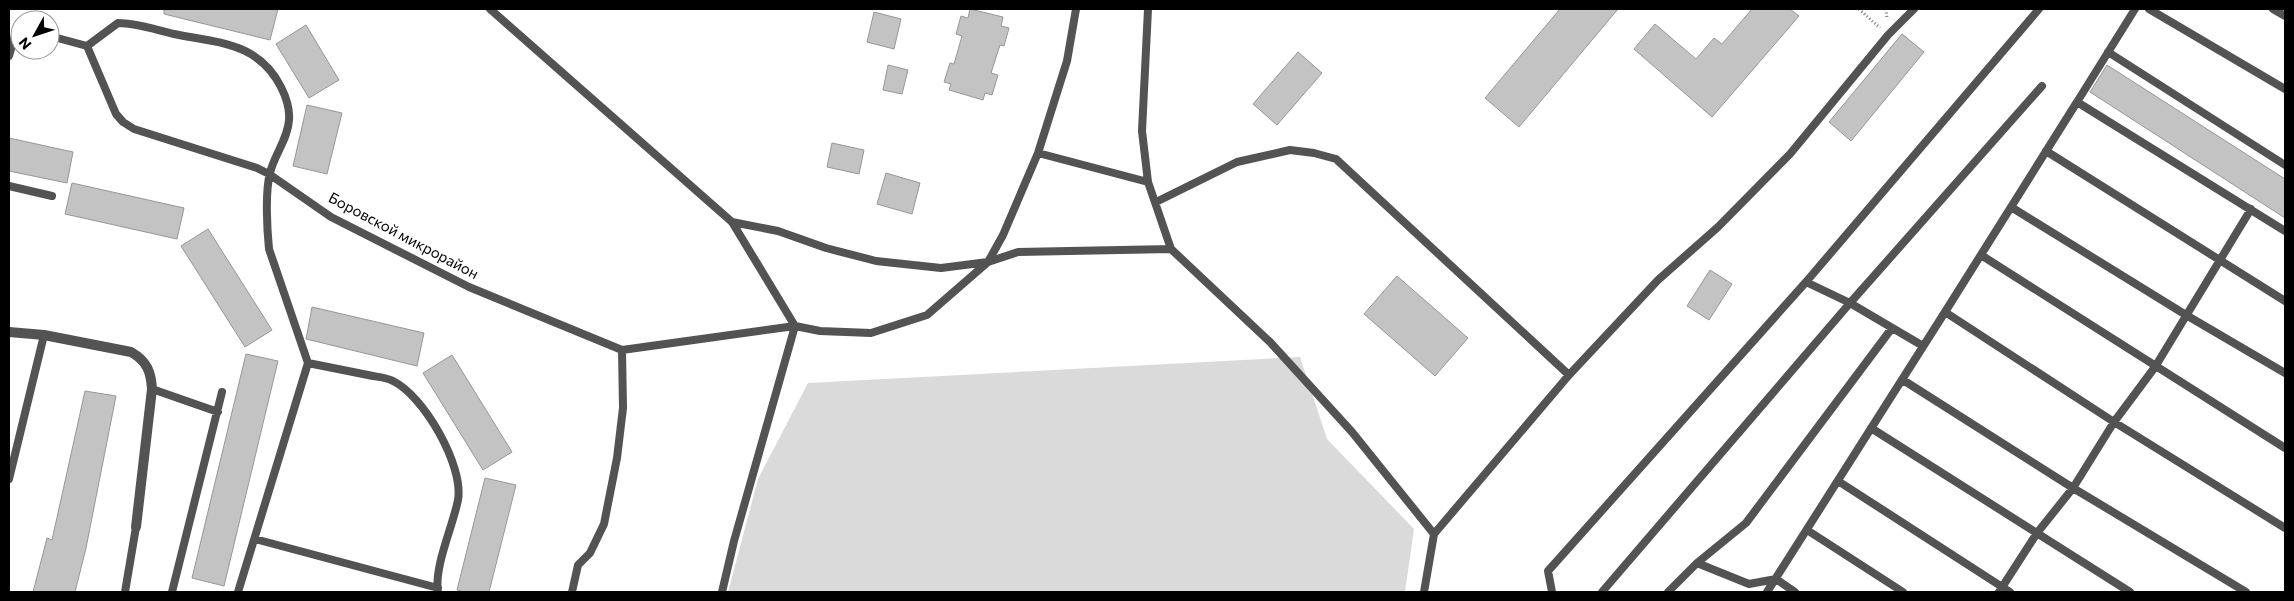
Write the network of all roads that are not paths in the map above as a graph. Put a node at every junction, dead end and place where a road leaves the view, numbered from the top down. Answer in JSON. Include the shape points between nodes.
{"nodes":[{"id":1,"x":490,"y":9,"type":"edge"},
{"id":2,"x":1076,"y":9,"type":"edge"},
{"id":3,"x":1142,"y":9,"type":"edge"},
{"id":4,"x":1914,"y":9,"type":"edge"},
{"id":5,"x":2039,"y":9,"type":"edge"},
{"id":6,"x":2135,"y":9,"type":"edge"},
{"id":7,"x":2149,"y":9,"type":"edge"},
{"id":8,"x":2273,"y":9,"type":"edge"},
{"id":9,"x":1148,"y":13,"type":"edge"},
{"id":10,"x":2285,"y":16,"type":"edge"},
{"id":11,"x":60,"y":39,"type":"edge"},
{"id":12,"x":87,"y":46,"type":"junction"},
{"id":13,"x":2108,"y":52,"type":"junction"},
{"id":14,"x":2042,"y":86,"type":"dead end"},
{"id":15,"x":2285,"y":89,"type":"edge"},
{"id":16,"x":2077,"y":102,"type":"junction"},
{"id":17,"x":2046,"y":151,"type":"junction"},
{"id":18,"x":1038,"y":153,"type":"junction"},
{"id":19,"x":2285,"y":165,"type":"edge"},
{"id":20,"x":269,"y":174,"type":"junction"},
{"id":21,"x":1148,"y":182,"type":"junction"},
{"id":22,"x":9,"y":186,"type":"edge"},
{"id":23,"x":52,"y":196,"type":"dead end"},
{"id":24,"x":1156,"y":202,"type":"junction"},
{"id":25,"x":2011,"y":206,"type":"junction"},
{"id":26,"x":2251,"y":209,"type":"junction"},
{"id":27,"x":732,"y":222,"type":"junction"},
{"id":28,"x":2285,"y":231,"type":"edge"},
{"id":29,"x":1171,"y":249,"type":"junction"},
{"id":30,"x":1981,"y":255,"type":"junction"},
{"id":31,"x":2220,"y":261,"type":"junction"},
{"id":32,"x":988,"y":262,"type":"junction"},
{"id":33,"x":1806,"y":282,"type":"junction"},
{"id":34,"x":2285,"y":301,"type":"edge"},
{"id":35,"x":1850,"y":303,"type":"junction"},
{"id":36,"x":1945,"y":312,"type":"junction"},
{"id":37,"x":2186,"y":315,"type":"junction"},
{"id":38,"x":795,"y":326,"type":"junction"},
{"id":39,"x":1892,"y":328,"type":"junction"},
{"id":40,"x":9,"y":332,"type":"edge"},
{"id":41,"x":44,"y":335,"type":"junction"},
{"id":42,"x":1924,"y":346,"type":"junction"},
{"id":43,"x":622,"y":350,"type":"junction"},
{"id":44,"x":308,"y":363,"type":"junction"},
{"id":45,"x":2155,"y":367,"type":"junction"},
{"id":46,"x":2285,"y":373,"type":"edge"},
{"id":47,"x":1569,"y":375,"type":"junction"},
{"id":48,"x":1902,"y":380,"type":"junction"},
{"id":49,"x":152,"y":389,"type":"junction"},
{"id":50,"x":222,"y":392,"type":"dead end"},
{"id":51,"x":218,"y":412,"type":"junction"},
{"id":52,"x":2114,"y":422,"type":"junction"},
{"id":53,"x":1871,"y":428,"type":"junction"},
{"id":54,"x":2285,"y":448,"type":"edge"},
{"id":55,"x":9,"y":479,"type":"edge"},
{"id":56,"x":1838,"y":481,"type":"junction"},
{"id":57,"x":2073,"y":488,"type":"junction"},
{"id":58,"x":136,"y":527,"type":"joint"},
{"id":59,"x":2285,"y":528,"type":"edge"},
{"id":60,"x":1807,"y":530,"type":"junction"},
{"id":61,"x":1434,"y":534,"type":"junction"},
{"id":62,"x":2037,"y":534,"type":"junction"},
{"id":63,"x":255,"y":538,"type":"junction"},
{"id":64,"x":1697,"y":563,"type":"junction"},
{"id":65,"x":1776,"y":579,"type":"junction"},
{"id":66,"x":438,"y":590,"type":"edge"},
{"id":67,"x":2001,"y":590,"type":"edge"},
{"id":68,"x":124,"y":592,"type":"edge"},
{"id":69,"x":172,"y":592,"type":"edge"},
{"id":70,"x":238,"y":592,"type":"edge"},
{"id":71,"x":572,"y":592,"type":"edge"},
{"id":72,"x":722,"y":592,"type":"edge"},
{"id":73,"x":1424,"y":592,"type":"edge"},
{"id":74,"x":1552,"y":592,"type":"edge"},
{"id":75,"x":1602,"y":592,"type":"edge"},
{"id":76,"x":1668,"y":592,"type":"edge"},
{"id":77,"x":1767,"y":592,"type":"edge"},
{"id":78,"x":1796,"y":592,"type":"edge"},
{"id":79,"x":1903,"y":592,"type":"edge"},
{"id":80,"x":2010,"y":592,"type":"edge"},
{"id":81,"x":2130,"y":592,"type":"edge"},
{"id":82,"x":2246,"y":592,"type":"edge"}],
"edges":[{"from":1,"to":27,"type":"lane"},
{"from":2,"to":18,"type":"lane","via":[[1067,61]]},
{"from":3,"to":9,"type":"lane"},
{"from":4,"to":47,"type":"lane","via":[[1888,35],[1790,154],[1718,227],[1658,280]]},
{"from":5,"to":33,"type":"lane"},
{"from":6,"to":13,"type":"lane"},
{"from":7,"to":15,"type":"lane"},
{"from":8,"to":10,"type":"lane"},
{"from":9,"to":21,"type":"lane","via":[[1142,131]]},
{"from":11,"to":12,"type":"lane"},
{"from":12,"to":20,"type":"lane","name":"Боровской микрорайон","via":[[116,114],[123,122],[134,129]]},
{"from":12,"to":20,"type":"lane","via":[[122,23],[235,46],[258,57],[279,84],[288,108],[286,132]]},
{"from":13,"to":16,"type":"lane"},
{"from":13,"to":19,"type":"lane"},
{"from":14,"to":35,"type":"lane"},
{"from":16,"to":17,"type":"lane"},
{"from":16,"to":26,"type":"lane"},
{"from":17,"to":25,"type":"lane"},
{"from":17,"to":31,"type":"lane"},
{"from":18,"to":21,"type":"lane"},
{"from":18,"to":32,"type":"lane"},
{"from":20,"to":43,"type":"lane","name":"Боровской микрорайон","via":[[331,217],[469,287]]},
{"from":20,"to":44,"type":"lane","via":[[269,249]]},
{"from":21,"to":24,"type":"lane"},
{"from":22,"to":23,"type":"lane"},
{"from":24,"to":29,"type":"lane"},
{"from":24,"to":47,"type":"lane","via":[[1238,162],[1290,150],[1314,152],[1336,159]]},
{"from":25,"to":30,"type":"lane"},
{"from":25,"to":37,"type":"lane"},
{"from":26,"to":28,"type":"lane"},
{"from":26,"to":31,"type":"lane"},
{"from":27,"to":32,"type":"lane","via":[[778,231],[876,261],[941,268]]},
{"from":27,"to":38,"type":"lane"},
{"from":29,"to":32,"type":"lane","via":[[1018,252]]},
{"from":29,"to":61,"type":"lane","via":[[1270,342],[1352,432]]},
{"from":30,"to":36,"type":"lane"},
{"from":30,"to":45,"type":"lane"},
{"from":31,"to":34,"type":"lane"},
{"from":31,"to":37,"type":"lane"},
{"from":32,"to":38,"type":"lane","via":[[927,315],[871,333],[820,331]]},
{"from":33,"to":35,"type":"lane"},
{"from":33,"to":74,"type":"lane","via":[[1548,571]]},
{"from":35,"to":39,"type":"lane"},
{"from":35,"to":75,"type":"lane"},
{"from":36,"to":42,"type":"lane"},
{"from":36,"to":52,"type":"lane"},
{"from":37,"to":45,"type":"lane"},
{"from":37,"to":46,"type":"lane"},
{"from":38,"to":43,"type":"lane"},
{"from":38,"to":72,"type":"lane"},
{"from":39,"to":42,"type":"lane"},
{"from":39,"to":64,"type":"lane","via":[[1746,523]]},
{"from":40,"to":41,"type":"street"},
{"from":41,"to":49,"type":"street","via":[[131,352],[148,368]]},
{"from":41,"to":55,"type":"lane"},
{"from":42,"to":48,"type":"lane"},
{"from":43,"to":71,"type":"lane","via":[[623,408],[604,524],[590,553],[578,565]]},
{"from":44,"to":63,"type":"lane"},
{"from":44,"to":66,"type":"lane","via":[[392,380],[406,389],[432,421],[450,456],[458,485],[458,499]]},
{"from":45,"to":52,"type":"lane"},
{"from":45,"to":54,"type":"lane"},
{"from":47,"to":61,"type":"lane"},
{"from":48,"to":53,"type":"lane"},
{"from":48,"to":57,"type":"lane"},
{"from":49,"to":51,"type":"lane"},
{"from":49,"to":58,"type":"street"},
{"from":50,"to":51,"type":"lane"},
{"from":51,"to":69,"type":"lane"},
{"from":52,"to":57,"type":"lane"},
{"from":52,"to":59,"type":"lane"},
{"from":53,"to":56,"type":"lane"},
{"from":53,"to":62,"type":"lane"},
{"from":56,"to":60,"type":"lane"},
{"from":56,"to":67,"type":"lane"},
{"from":57,"to":62,"type":"lane"},
{"from":57,"to":82,"type":"lane"},
{"from":58,"to":68,"type":"lane"},
{"from":60,"to":65,"type":"lane"},
{"from":60,"to":79,"type":"lane"},
{"from":61,"to":73,"type":"lane"},
{"from":62,"to":67,"type":"lane"},
{"from":62,"to":81,"type":"lane"},
{"from":63,"to":66,"type":"lane"},
{"from":63,"to":70,"type":"lane"},
{"from":64,"to":65,"type":"lane","via":[[1750,584]]},
{"from":64,"to":76,"type":"lane"},
{"from":65,"to":77,"type":"lane"},
{"from":65,"to":78,"type":"lane"},
{"from":67,"to":80,"type":"lane"}]}
